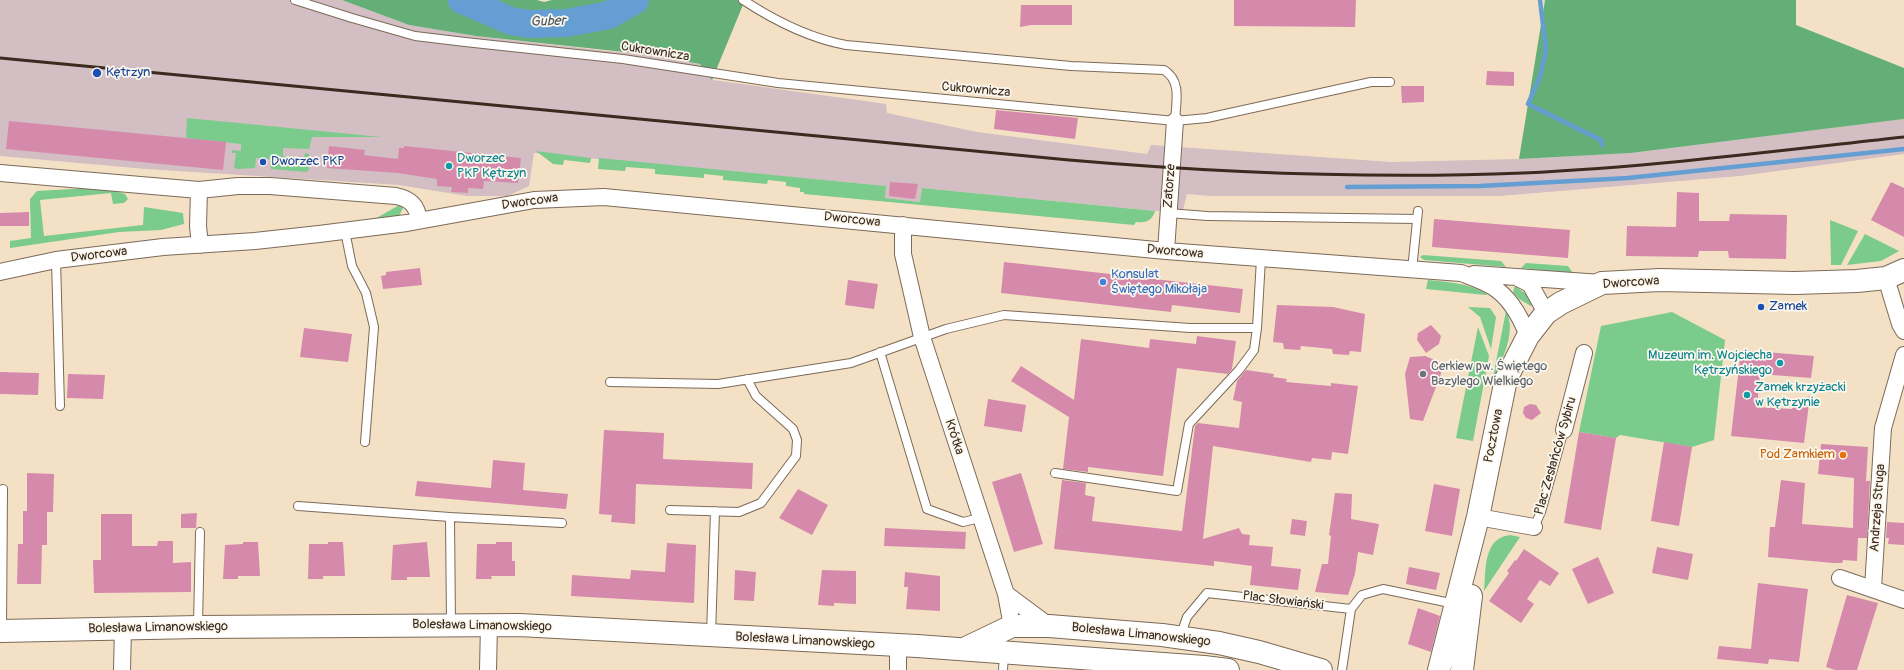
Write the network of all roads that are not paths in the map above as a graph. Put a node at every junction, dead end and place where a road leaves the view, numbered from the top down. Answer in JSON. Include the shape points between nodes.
{"nodes":[{"id":1,"x":295,"y":0,"type":"edge"},
{"id":2,"x":743,"y":0,"type":"edge"},
{"id":3,"x":1390,"y":82,"type":"dead end"},
{"id":4,"x":1175,"y":121,"type":"junction"},
{"id":5,"x":0,"y":173,"type":"edge"},
{"id":6,"x":199,"y":190,"type":"junction"},
{"id":7,"x":1168,"y":213,"type":"junction"},
{"id":8,"x":419,"y":220,"type":"junction"},
{"id":9,"x":904,"y":225,"type":"junction"},
{"id":10,"x":346,"y":231,"type":"junction"},
{"id":11,"x":200,"y":245,"type":"junction"},
{"id":12,"x":1166,"y":251,"type":"junction"},
{"id":13,"x":1261,"y":259,"type":"junction"},
{"id":14,"x":56,"y":260,"type":"junction"},
{"id":15,"x":1412,"y":270,"type":"junction"},
{"id":16,"x":0,"y":272,"type":"edge"},
{"id":17,"x":1461,"y":273,"type":"junction"},
{"id":18,"x":1895,"y":274,"type":"edge"},
{"id":19,"x":1516,"y":277,"type":"junction"},
{"id":20,"x":1602,"y":283,"type":"junction"},
{"id":21,"x":1546,"y":313,"type":"junction"},
{"id":22,"x":1257,"y":328,"type":"junction"},
{"id":23,"x":1904,"y":331,"type":"edge"},
{"id":24,"x":1528,"y":336,"type":"junction"},
{"id":25,"x":922,"y":337,"type":"junction"},
{"id":26,"x":880,"y":352,"type":"junction"},
{"id":27,"x":1584,"y":353,"type":"dead end"},
{"id":28,"x":1904,"y":355,"type":"edge"},
{"id":29,"x":747,"y":379,"type":"junction"},
{"id":30,"x":610,"y":382,"type":"dead end"},
{"id":31,"x":60,"y":406,"type":"dead end"},
{"id":32,"x":1564,"y":430,"type":"joint"},
{"id":33,"x":366,"y":442,"type":"dead end"},
{"id":34,"x":1055,"y":474,"type":"dead end"},
{"id":35,"x":3,"y":489,"type":"dead end"},
{"id":36,"x":298,"y":506,"type":"dead end"},
{"id":37,"x":670,"y":510,"type":"dead end"},
{"id":38,"x":715,"y":511,"type":"junction"},
{"id":39,"x":450,"y":517,"type":"junction"},
{"id":40,"x":1478,"y":517,"type":"junction"},
{"id":41,"x":980,"y":518,"type":"junction"},
{"id":42,"x":562,"y":523,"type":"dead end"},
{"id":43,"x":1534,"y":527,"type":"joint"},
{"id":44,"x":200,"y":532,"type":"dead end"},
{"id":45,"x":1840,"y":578,"type":"dead end"},
{"id":46,"x":1872,"y":588,"type":"junction"},
{"id":47,"x":1006,"y":594,"type":"junction"},
{"id":48,"x":1904,"y":600,"type":"edge"},
{"id":49,"x":1456,"y":604,"type":"junction"},
{"id":50,"x":1351,"y":609,"type":"junction"},
{"id":51,"x":451,"y":624,"type":"junction"},
{"id":52,"x":490,"y":624,"type":"junction"},
{"id":53,"x":1012,"y":626,"type":"junction"},
{"id":54,"x":1049,"y":626,"type":"junction"},
{"id":55,"x":198,"y":627,"type":"junction"},
{"id":56,"x":123,"y":628,"type":"junction"},
{"id":57,"x":1,"y":631,"type":"edge"},
{"id":58,"x":1124,"y":632,"type":"junction"},
{"id":59,"x":711,"y":636,"type":"junction"},
{"id":60,"x":1179,"y":637,"type":"junction"},
{"id":61,"x":898,"y":645,"type":"junction"},
{"id":62,"x":962,"y":650,"type":"junction"},
{"id":63,"x":1046,"y":656,"type":"junction"},
{"id":64,"x":1004,"y":661,"type":"edge"},
{"id":65,"x":1122,"y":667,"type":"edge"},
{"id":66,"x":122,"y":670,"type":"edge"},
{"id":67,"x":488,"y":670,"type":"edge"},
{"id":68,"x":898,"y":670,"type":"edge"},
{"id":69,"x":1228,"y":670,"type":"edge"},
{"id":70,"x":1321,"y":670,"type":"edge"},
{"id":71,"x":1342,"y":670,"type":"edge"},
{"id":72,"x":1439,"y":670,"type":"edge"},
{"id":73,"x":1462,"y":670,"type":"edge"}],
"edges":[{"from":1,"to":4,"type":"lane","name":"Cukrownicza","via":[[415,36],[458,42],[623,58],[778,83]]},
{"from":2,"to":4,"type":"lane","via":[[806,35],[846,45],[1071,66],[1164,70],[1173,77],[1177,89]]},
{"from":3,"to":4,"type":"lane","name":"Cukrownicza","via":[[1371,82],[1207,118]]},
{"from":4,"to":7,"type":"street","name":"Zatorze"},
{"from":5,"to":6,"type":"street"},
{"from":6,"to":8,"type":"street","via":[[264,185],[396,196],[414,204]]},
{"from":6,"to":11,"type":"street"},
{"from":7,"to":12,"type":"street","name":"Zatorze"},
{"from":7,"to":15,"type":"lane","via":[[1207,216],[1417,215]]},
{"from":8,"to":9,"type":"street","name":"Dworcowa","via":[[534,200],[594,196]]},
{"from":8,"to":10,"type":"street","name":"Dworcowa"},
{"from":9,"to":12,"type":"street","name":"Dworcowa"},
{"from":9,"to":25,"type":"street","name":"Krótka","via":[[903,254]]},
{"from":10,"to":11,"type":"street","name":"Dworcowa"},
{"from":10,"to":33,"type":"lane","via":[[352,266],[366,293],[374,327]]},
{"from":11,"to":14,"type":"street","name":"Dworcowa"},
{"from":12,"to":13,"type":"street","name":"Dworcowa"},
{"from":13,"to":15,"type":"street","name":"Dworcowa"},
{"from":13,"to":22,"type":"lane"},
{"from":14,"to":16,"type":"street","name":"Dworcowa"},
{"from":14,"to":31,"type":"lane"},
{"from":15,"to":17,"type":"street","name":"Dworcowa"},
{"from":17,"to":19,"type":"street"},
{"from":17,"to":24,"type":"street","name":"Dworcowa","via":[[1492,286],[1502,294],[1522,322]]},
{"from":18,"to":20,"type":"street","name":"Dworcowa","via":[[1795,283],[1660,280]]},
{"from":18,"to":23,"type":"street","via":[[1900,324]]},
{"from":19,"to":20,"type":"street"},
{"from":19,"to":21,"type":"street","via":[[1530,284]]},
{"from":20,"to":21,"type":"street","name":"Dworcowa","via":[[1561,302]]},
{"from":21,"to":24,"type":"street","name":"Dworcowa"},
{"from":22,"to":25,"type":"lane","via":[[1190,328],[1004,315]]},
{"from":22,"to":34,"type":"lane","via":[[1254,350],[1239,370],[1188,424],[1177,491]]},
{"from":24,"to":40,"type":"street","name":"Pocztowa","via":[[1506,378]]},
{"from":25,"to":26,"type":"lane"},
{"from":25,"to":41,"type":"street","name":"Krótka"},
{"from":26,"to":29,"type":"lane","via":[[851,363]]},
{"from":26,"to":41,"type":"lane","via":[[927,508],[963,522]]},
{"from":27,"to":32,"type":"street","name":"Plac Zesłańców Sybiru"},
{"from":28,"to":46,"type":"street","name":"Andrzeja Struga","via":[[1883,428]]},
{"from":29,"to":30,"type":"lane","via":[[718,384]]},
{"from":29,"to":38,"type":"lane","via":[[756,396],[793,429],[797,440],[796,456],[761,503],[739,512]]},
{"from":32,"to":43,"type":"lane","name":"Plac Zesłańców Sybiru","via":[[1541,512]]},
{"from":35,"to":57,"type":"lane"},
{"from":36,"to":39,"type":"lane"},
{"from":37,"to":38,"type":"lane"},
{"from":38,"to":59,"type":"lane"},
{"from":39,"to":42,"type":"lane"},
{"from":39,"to":51,"type":"lane"},
{"from":40,"to":43,"type":"street","name":"Plac Zesłańców Sybiru"},
{"from":40,"to":49,"type":"street","name":"Pocztowa"},
{"from":40,"to":73,"type":"street","name":"Pocztowa"},
{"from":41,"to":47,"type":"street","name":"Krótka"},
{"from":44,"to":55,"type":"lane"},
{"from":45,"to":46,"type":"street"},
{"from":46,"to":48,"type":"street"},
{"from":47,"to":53,"type":"street","name":"Krótka"},
{"from":47,"to":54,"type":"street"},
{"from":49,"to":50,"type":"lane","via":[[1383,589],[1362,595]]},
{"from":49,"to":72,"type":"street","name":"Pocztowa"},
{"from":50,"to":60,"type":"lane","name":"Plac Słowiański","via":[[1207,593],[1187,617]]},
{"from":50,"to":71,"type":"lane"},
{"from":51,"to":52,"type":"street","name":"Bolesława Limanowskiego"},
{"from":51,"to":55,"type":"street","name":"Bolesława Limanowskiego"},
{"from":52,"to":59,"type":"street","name":"Bolesława Limanowskiego"},
{"from":52,"to":67,"type":"street"},
{"from":53,"to":54,"type":"street","name":"Bolesława Limanowskiego"},
{"from":53,"to":62,"type":"street","name":"Bolesława Limanowskiego"},
{"from":53,"to":63,"type":"street"},
{"from":54,"to":58,"type":"street","name":"Bolesława Limanowskiego"},
{"from":55,"to":56,"type":"street","name":"Bolesława Limanowskiego"},
{"from":56,"to":57,"type":"street","name":"Bolesława Limanowskiego"},
{"from":56,"to":66,"type":"street"},
{"from":58,"to":60,"type":"street","name":"Bolesława Limanowskiego"},
{"from":58,"to":65,"type":"street"},
{"from":59,"to":61,"type":"street","name":"Bolesława Limanowskiego"},
{"from":60,"to":70,"type":"street","name":"Bolesława Limanowskiego","via":[[1259,652]]},
{"from":61,"to":62,"type":"street","name":"Bolesława Limanowskiego"},
{"from":61,"to":68,"type":"street"},
{"from":62,"to":64,"type":"street","name":"Bolesława Limanowskiego"},
{"from":63,"to":64,"type":"street","name":"Bolesława Limanowskiego"},
{"from":63,"to":65,"type":"street","name":"Bolesława Limanowskiego"},
{"from":65,"to":69,"type":"street","name":"Bolesława Limanowskiego"}]}
